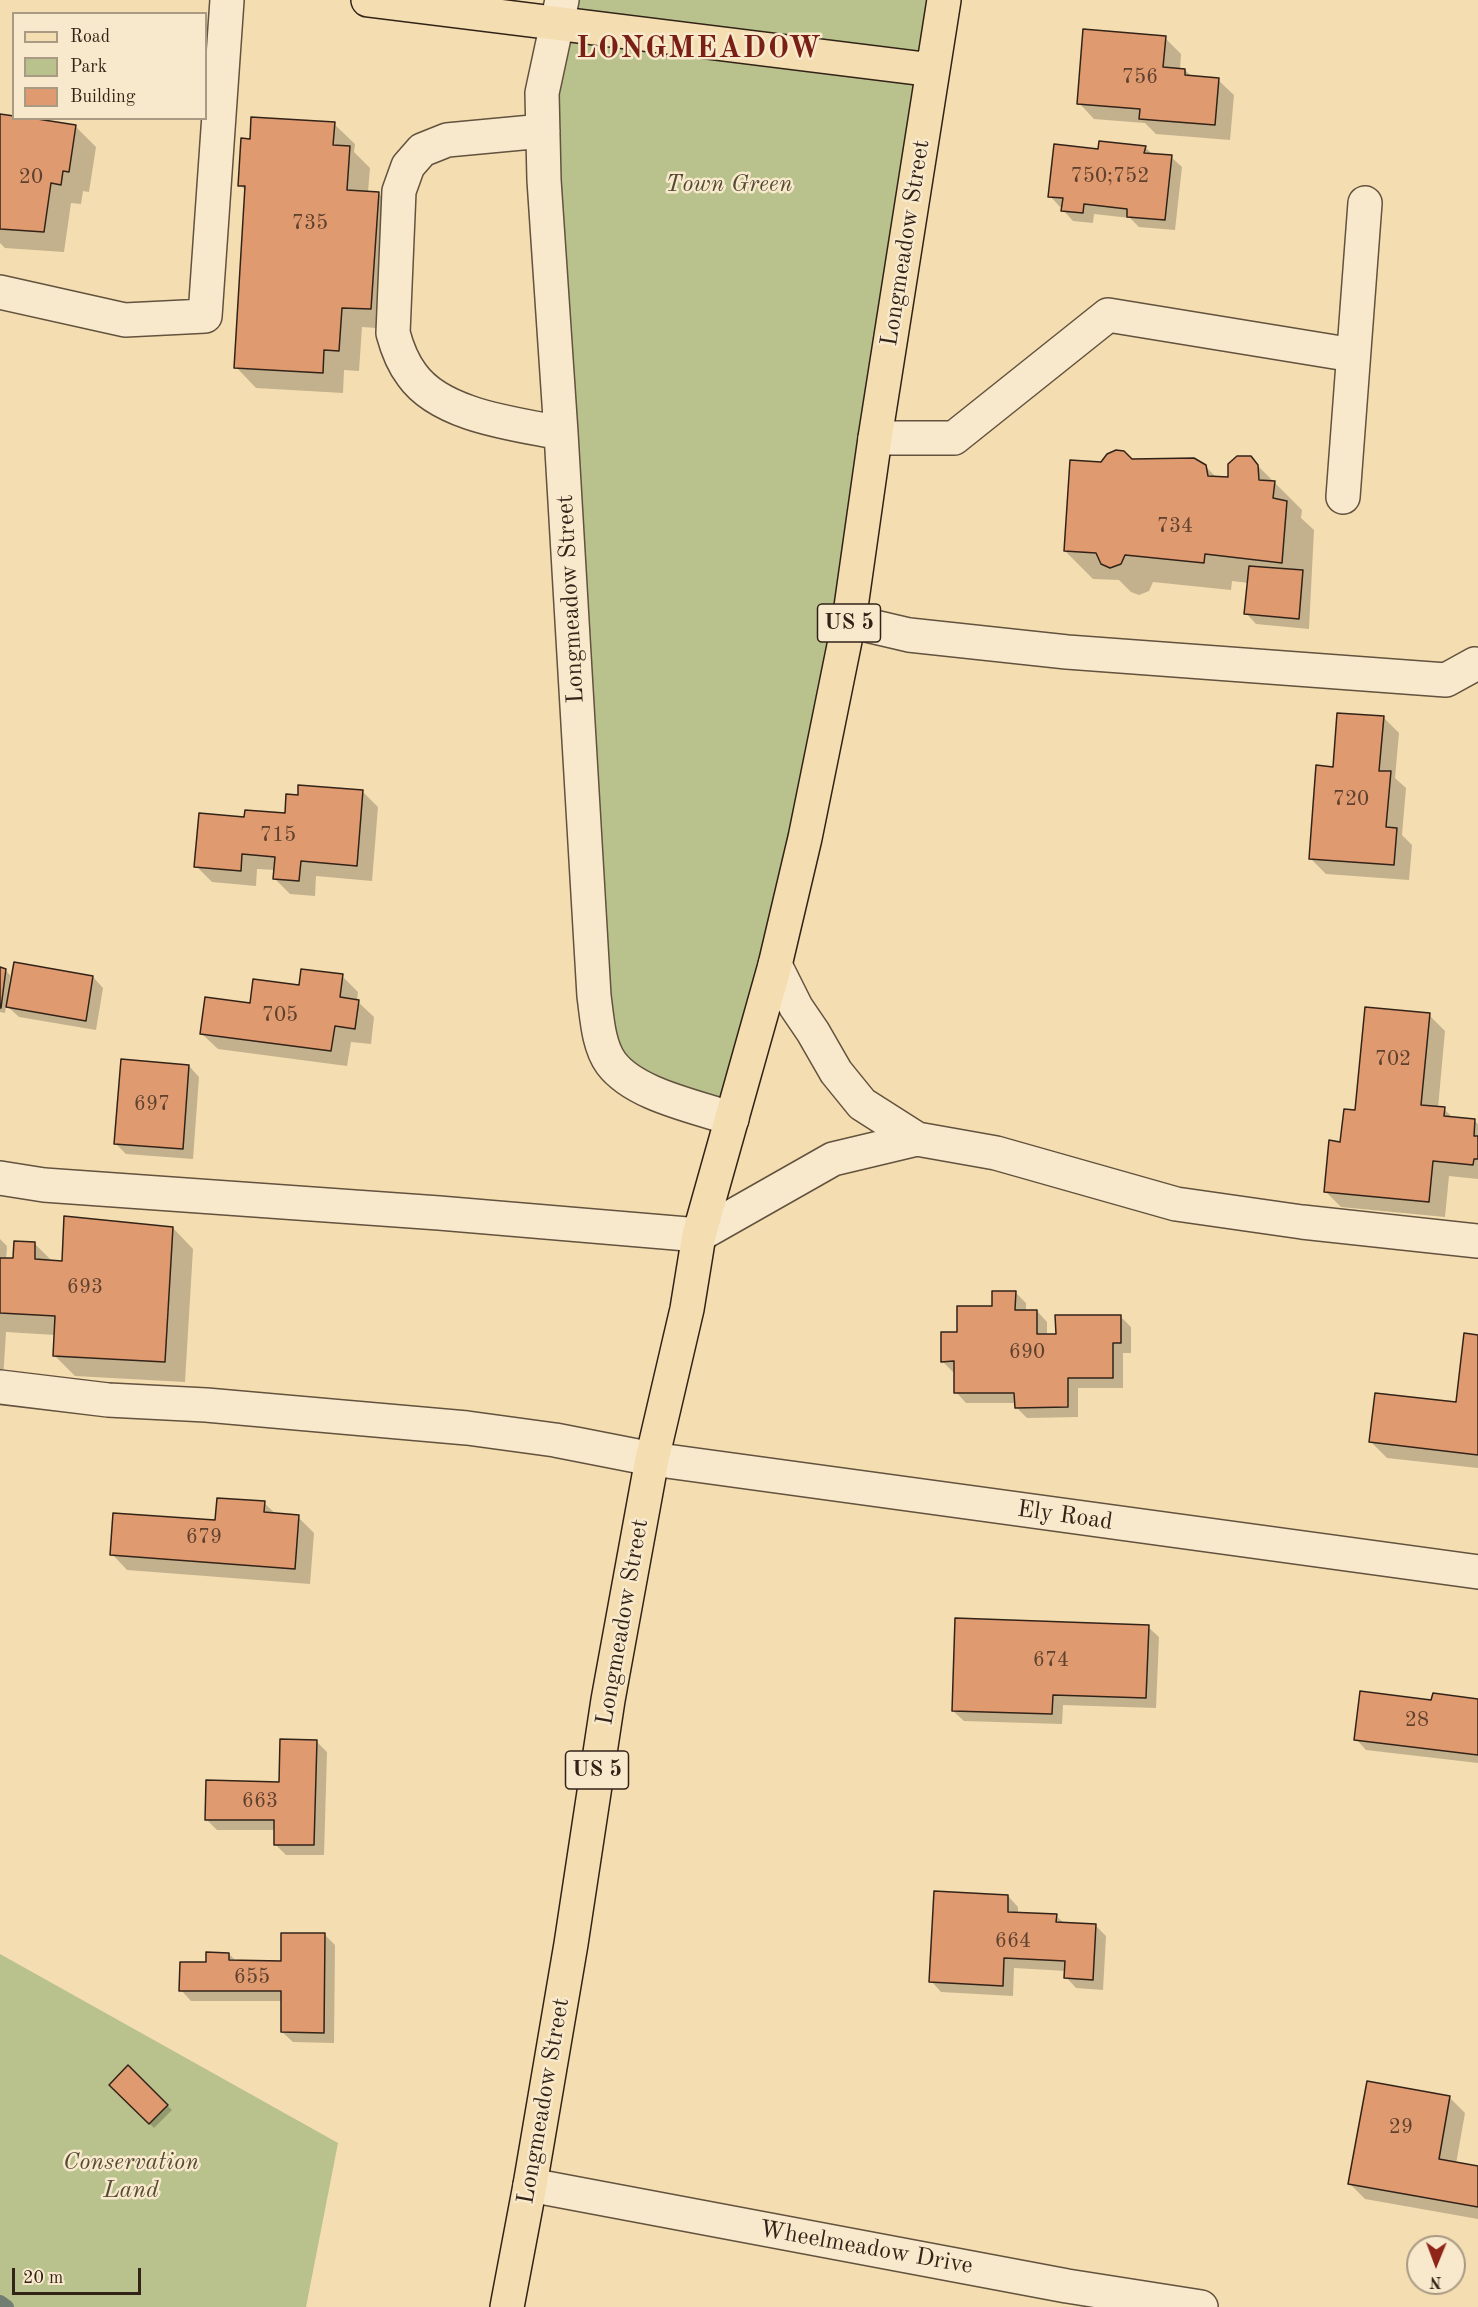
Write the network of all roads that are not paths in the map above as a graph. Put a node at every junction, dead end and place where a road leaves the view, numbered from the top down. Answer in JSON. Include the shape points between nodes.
{"nodes":[{"id":1,"x":227,"y":0,"type":"edge"},
{"id":2,"x":368,"y":0,"type":"edge"},
{"id":3,"x":944,"y":0,"type":"edge"},
{"id":4,"x":559,"y":11,"type":"edge"},
{"id":5,"x":933,"y":70,"type":"junction"},
{"id":6,"x":543,"y":131,"type":"junction"},
{"id":7,"x":1365,"y":203,"type":"dead end"},
{"id":8,"x":0,"y":292,"type":"edge"},
{"id":9,"x":1353,"y":355,"type":"junction"},
{"id":10,"x":561,"y":433,"type":"junction"},
{"id":11,"x":875,"y":438,"type":"junction"},
{"id":12,"x":1343,"y":497,"type":"dead end"},
{"id":13,"x":849,"y":621,"type":"junction"},
{"id":14,"x":1475,"y":664,"type":"dead end"},
{"id":15,"x":775,"y":966,"type":"junction"},
{"id":16,"x":732,"y":1119,"type":"junction"},
{"id":17,"x":916,"y":1139,"type":"junction"},
{"id":18,"x":0,"y":1178,"type":"edge"},
{"id":19,"x":699,"y":1235,"type":"junction"},
{"id":20,"x":1478,"y":1241,"type":"edge"},
{"id":21,"x":0,"y":1387,"type":"edge"},
{"id":22,"x":652,"y":1459,"type":"junction"},
{"id":23,"x":1478,"y":1572,"type":"edge"},
{"id":24,"x":530,"y":2185,"type":"junction"},
{"id":25,"x":507,"y":2307,"type":"edge"},
{"id":26,"x":1202,"y":2307,"type":"edge"}],
"edges":[{"from":1,"to":8,"type":"street","via":[[205,316],[125,320]]},
{"from":2,"to":4,"type":"main road"},
{"from":3,"to":5,"type":"main road","name":"Longmeadow Street","number":"US 5"},
{"from":4,"to":5,"type":"main road"},
{"from":4,"to":6,"type":"street","name":"Longmeadow Street","via":[[542,93]]},
{"from":5,"to":11,"type":"main road","name":"Longmeadow Street","number":"US 5"},
{"from":6,"to":10,"type":"street","name":"Longmeadow Street"},
{"from":6,"to":10,"type":"street","via":[[447,140],[422,150],[408,166],[399,191],[393,333],[413,377],[430,393],[492,420]]},
{"from":7,"to":9,"type":"street"},
{"from":9,"to":11,"type":"street","via":[[1108,315],[954,438]]},
{"from":9,"to":12,"type":"street"},
{"from":10,"to":16,"type":"street","name":"Longmeadow Street","via":[[594,996],[600,1036],[610,1062],[630,1081]]},
{"from":11,"to":13,"type":"main road","name":"Longmeadow Street","number":"US 5"},
{"from":13,"to":14,"type":"street","via":[[909,635],[1067,652],[1434,680],[1446,680]]},
{"from":13,"to":15,"type":"main road","name":"Longmeadow Street","number":"US 5"},
{"from":15,"to":16,"type":"main road","name":"Longmeadow Street","number":"US 5"},
{"from":15,"to":17,"type":"street","via":[[836,1072],[862,1104]]},
{"from":16,"to":19,"type":"main road","name":"Longmeadow Street","number":"US 5"},
{"from":17,"to":19,"type":"street","via":[[833,1159]]},
{"from":17,"to":20,"type":"street","via":[[996,1153],[1176,1204]]},
{"from":18,"to":19,"type":"street","via":[[44,1185]]},
{"from":19,"to":22,"type":"main road","name":"Longmeadow Street","number":"US 5","via":[[687,1309]]},
{"from":21,"to":22,"type":"street","name":"Ely Road","via":[[108,1400],[413,1422],[555,1440]]},
{"from":22,"to":23,"type":"street","name":"Ely Road"},
{"from":22,"to":24,"type":"main road","name":"Longmeadow Street","number":"US 5","via":[[608,1700]]},
{"from":24,"to":25,"type":"main road","name":"Longmeadow Street","number":"US 5"},
{"from":24,"to":26,"type":"street","name":"Wheelmeadow Drive","via":[[1067,2286]]}]}
